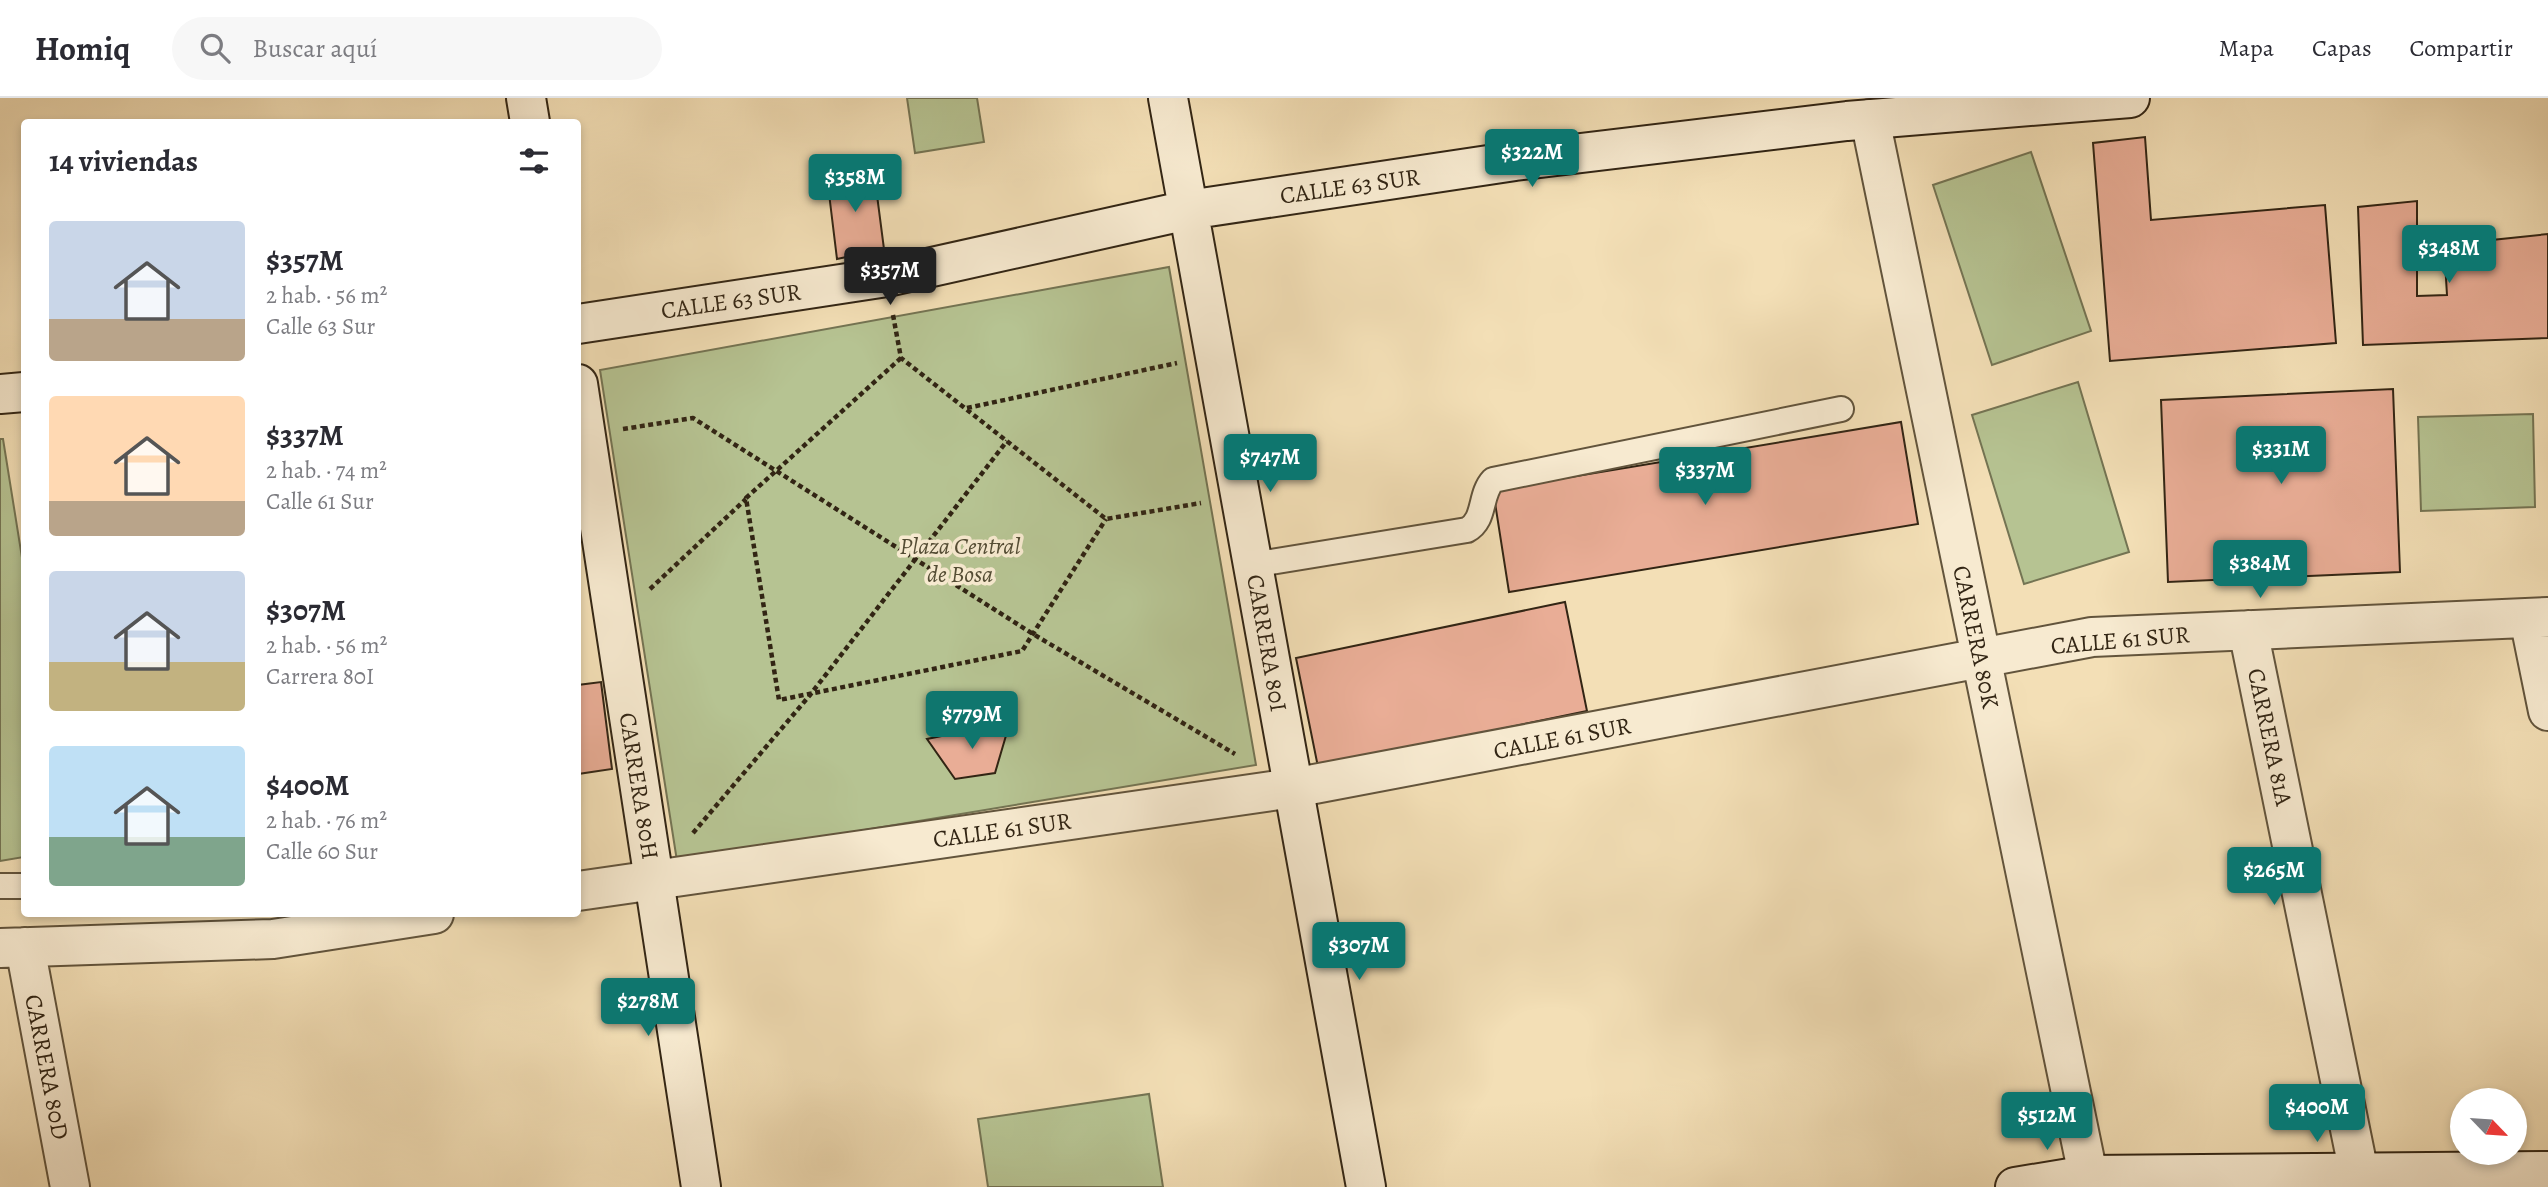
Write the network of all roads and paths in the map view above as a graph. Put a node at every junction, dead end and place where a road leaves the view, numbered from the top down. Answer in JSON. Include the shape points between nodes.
{"nodes":[{"id":1,"x":526,"y":98,"type":"edge"},
{"id":2,"x":1168,"y":98,"type":"edge"},
{"id":3,"x":2130,"y":98,"type":"edge"},
{"id":4,"x":2074,"y":100,"type":"edge"},
{"id":5,"x":1867,"y":108,"type":"edge"},
{"id":6,"x":530,"y":119,"type":"edge"},
{"id":7,"x":1188,"y":210,"type":"junction"},
{"id":8,"x":892,"y":309,"type":"dead end"},
{"id":9,"x":581,"y":324,"type":"edge"},
{"id":10,"x":1214,"y":355,"type":"junction"},
{"id":11,"x":901,"y":358,"type":"junction"},
{"id":12,"x":21,"y":392,"type":"edge"},
{"id":13,"x":0,"y":394,"type":"edge"},
{"id":14,"x":581,"y":406,"type":"edge"},
{"id":15,"x":966,"y":408,"type":"junction"},
{"id":16,"x":1841,"y":409,"type":"dead end"},
{"id":17,"x":585,"y":435,"type":"junction"},
{"id":18,"x":1007,"y":441,"type":"junction"},
{"id":19,"x":776,"y":471,"type":"junction"},
{"id":20,"x":1240,"y":497,"type":"junction"},
{"id":21,"x":746,"y":498,"type":"junction"},
{"id":22,"x":1106,"y":519,"type":"junction"},
{"id":23,"x":916,"y":560,"type":"junction"},
{"id":24,"x":1252,"y":565,"type":"junction"},
{"id":25,"x":2538,"y":618,"type":"edge"},
{"id":26,"x":614,"y":623,"type":"junction"},
{"id":27,"x":2248,"y":630,"type":"junction"},
{"id":28,"x":1033,"y":634,"type":"junction"},
{"id":29,"x":1980,"y":658,"type":"junction"},
{"id":30,"x":810,"y":695,"type":"junction"},
{"id":31,"x":2548,"y":711,"type":"edge"},
{"id":32,"x":1293,"y":788,"type":"junction"},
{"id":33,"x":654,"y":879,"type":"junction"},
{"id":34,"x":0,"y":886,"type":"edge"},
{"id":35,"x":21,"y":886,"type":"edge"},
{"id":36,"x":581,"y":891,"type":"edge"},
{"id":37,"x":415,"y":917,"type":"edge"},
{"id":38,"x":12,"y":947,"type":"edge"},
{"id":39,"x":2548,"y":1171,"type":"edge"},
{"id":40,"x":2359,"y":1173,"type":"junction"},
{"id":41,"x":2088,"y":1175,"type":"junction"},
{"id":42,"x":70,"y":1187,"type":"edge"},
{"id":43,"x":701,"y":1187,"type":"edge"},
{"id":44,"x":1366,"y":1187,"type":"edge"},
{"id":45,"x":2015,"y":1187,"type":"edge"}],
"edges":[{"from":1,"to":6,"type":"street"},
{"from":2,"to":7,"type":"street","name":"CARRERA 80I"},
{"from":3,"to":4,"type":"street","name":"CALLE 63 SUR"},
{"from":4,"to":5,"type":"street","name":"CALLE 63 SUR"},
{"from":5,"to":7,"type":"street","name":"CALLE 63 SUR"},
{"from":5,"to":29,"type":"street","name":"CARRERA 80K"},
{"from":7,"to":9,"type":"street","name":"CALLE 63 SUR","via":[[887,277]]},
{"from":7,"to":10,"type":"street","name":"CARRERA 80I"},
{"from":8,"to":11,"type":"path"},
{"from":10,"to":15,"type":"path"},
{"from":10,"to":20,"type":"street","name":"CARRERA 80I"},
{"from":11,"to":15,"type":"path"},
{"from":11,"to":19,"type":"path"},
{"from":12,"to":13,"type":"street"},
{"from":14,"to":17,"type":"street","name":"CARRERA 80H"},
{"from":15,"to":18,"type":"path"},
{"from":16,"to":24,"type":"lane","via":[[1493,480],[1483,495],[1479,520],[1467,530]]},
{"from":17,"to":19,"type":"path","via":[[693,418]]},
{"from":17,"to":26,"type":"street","name":"CARRERA 80H"},
{"from":18,"to":22,"type":"path"},
{"from":18,"to":23,"type":"path"},
{"from":19,"to":21,"type":"path"},
{"from":19,"to":23,"type":"path"},
{"from":20,"to":22,"type":"path"},
{"from":20,"to":24,"type":"street","name":"CARRERA 80I"},
{"from":21,"to":26,"type":"path"},
{"from":21,"to":30,"type":"path","via":[[779,700]]},
{"from":22,"to":28,"type":"path"},
{"from":23,"to":28,"type":"path"},
{"from":23,"to":30,"type":"path"},
{"from":24,"to":32,"type":"street","name":"CARRERA 80I"},
{"from":25,"to":27,"type":"street","name":"CALLE 61 SUR"},
{"from":25,"to":31,"type":"street"},
{"from":26,"to":33,"type":"street","name":"CARRERA 80H"},
{"from":27,"to":29,"type":"street","name":"CALLE 61 SUR","via":[[2092,637]]},
{"from":27,"to":40,"type":"street","name":"CARRERA 81A"},
{"from":28,"to":30,"type":"path","via":[[1022,651]]},
{"from":28,"to":32,"type":"path"},
{"from":29,"to":32,"type":"street","name":"CALLE 61 SUR"},
{"from":29,"to":41,"type":"street","name":"CARRERA 80K"},
{"from":30,"to":33,"type":"path"},
{"from":32,"to":33,"type":"street","name":"CALLE 61 SUR"},
{"from":32,"to":44,"type":"street","name":"CARRERA 80I"},
{"from":33,"to":36,"type":"street","name":"CALLE 61 SUR"},
{"from":33,"to":43,"type":"street","name":"CARRERA 80H"},
{"from":34,"to":35,"type":"lane"},
{"from":37,"to":38,"type":"street","via":[[273,939]]},
{"from":38,"to":42,"type":"street","name":"CARRERA 80D"},
{"from":39,"to":40,"type":"street"},
{"from":40,"to":41,"type":"street"},
{"from":41,"to":45,"type":"street"}]}
